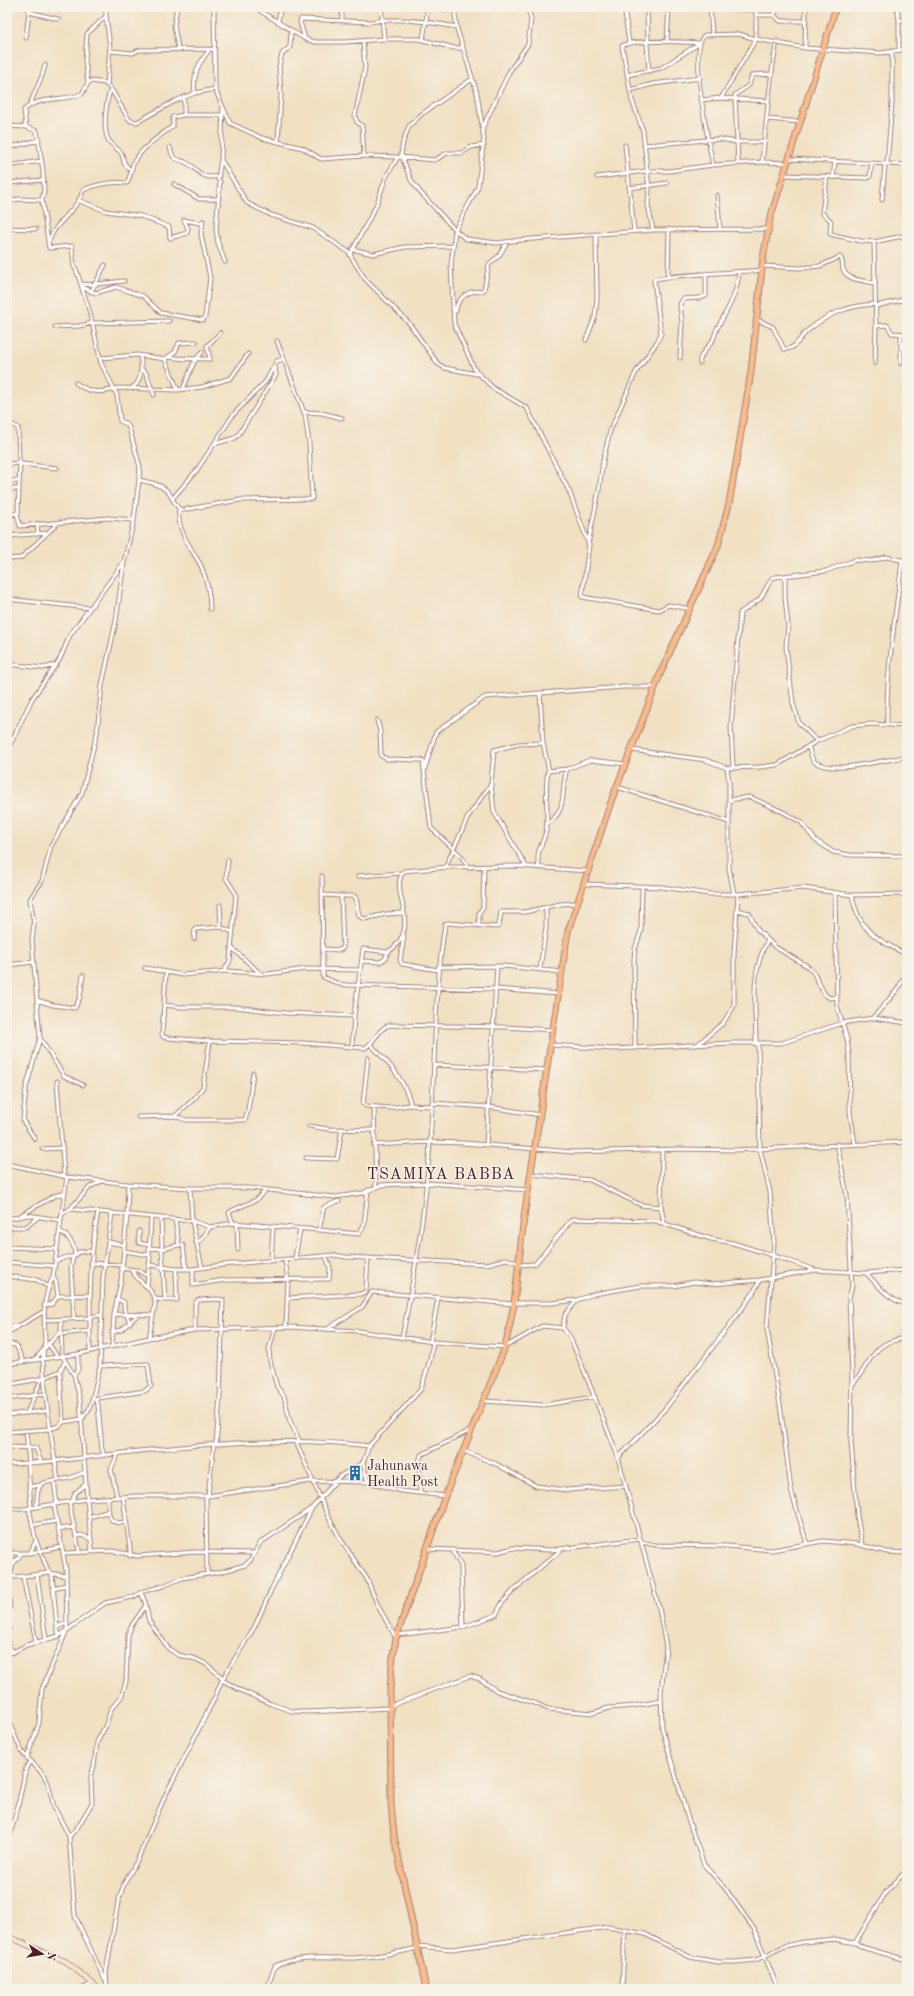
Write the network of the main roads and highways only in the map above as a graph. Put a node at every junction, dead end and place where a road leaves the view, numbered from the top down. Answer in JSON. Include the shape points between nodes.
{"nodes":[{"id":1,"x":836,"y":7,"type":"edge"},
{"id":2,"x":426,"y":1989,"type":"edge"}],
"edges":[{"from":1,"to":2,"type":"main road","via":[[768,229],[751,372],[729,504],[718,546],[655,687],[587,871],[568,932],[528,1190],[514,1303],[505,1347],[445,1496],[396,1637],[390,1707],[394,1836]]}]}
